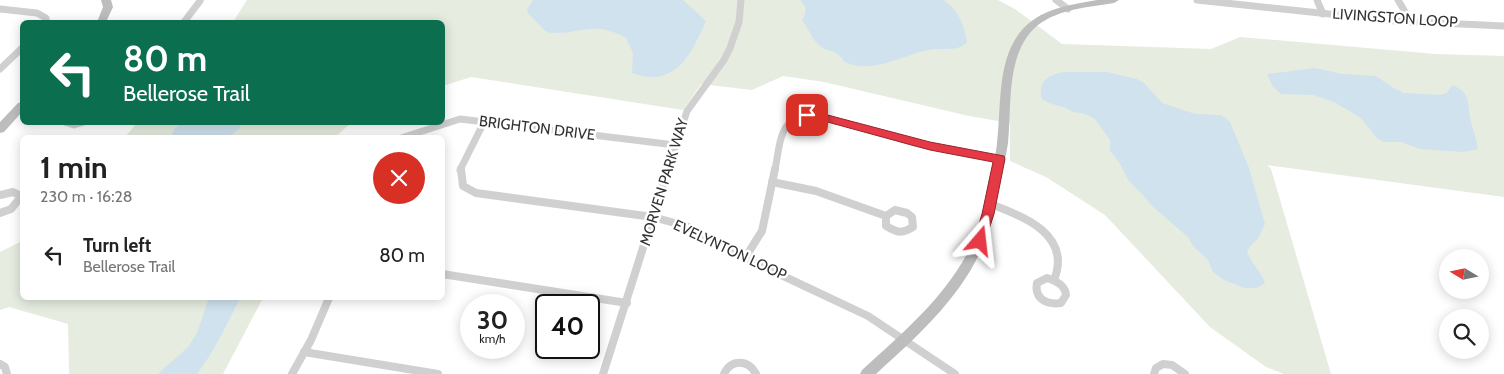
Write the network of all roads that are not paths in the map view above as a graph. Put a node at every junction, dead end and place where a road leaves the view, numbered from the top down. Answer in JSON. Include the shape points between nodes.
{"nodes":[{"id":1,"x":106,"y":0,"type":"edge"},
{"id":2,"x":196,"y":0,"type":"edge"},
{"id":3,"x":204,"y":0,"type":"edge"},
{"id":4,"x":741,"y":0,"type":"edge"},
{"id":5,"x":1056,"y":0,"type":"edge"},
{"id":6,"x":1114,"y":0,"type":"edge"},
{"id":7,"x":1197,"y":0,"type":"edge"},
{"id":8,"x":1317,"y":0,"type":"edge"},
{"id":9,"x":1398,"y":0,"type":"edge"},
{"id":10,"x":200,"y":1,"type":"edge"},
{"id":11,"x":1236,"y":2,"type":"edge"},
{"id":12,"x":1068,"y":9,"type":"junction"},
{"id":13,"x":0,"y":10,"type":"edge"},
{"id":14,"x":1323,"y":14,"type":"junction"},
{"id":15,"x":46,"y":20,"type":"edge"},
{"id":16,"x":103,"y":20,"type":"edge"},
{"id":17,"x":186,"y":20,"type":"edge"},
{"id":18,"x":1411,"y":22,"type":"junction"},
{"id":19,"x":1504,"y":26,"type":"edge"},
{"id":20,"x":20,"y":50,"type":"edge"},
{"id":21,"x":0,"y":69,"type":"edge"},
{"id":22,"x":20,"y":109,"type":"edge"},
{"id":23,"x":484,"y":122,"type":"junction"},
{"id":24,"x":445,"y":123,"type":"edge"},
{"id":25,"x":439,"y":125,"type":"edge"},
{"id":26,"x":0,"y":129,"type":"edge"},
{"id":27,"x":410,"y":135,"type":"edge"},
{"id":28,"x":675,"y":145,"type":"junction"},
{"id":29,"x":1000,"y":159,"type":"junction"},
{"id":30,"x":772,"y":182,"type":"junction"},
{"id":31,"x":0,"y":195,"type":"edge"},
{"id":32,"x":990,"y":204,"type":"junction"},
{"id":33,"x":0,"y":214,"type":"edge"},
{"id":34,"x":886,"y":216,"type":"dead end"},
{"id":35,"x":653,"y":217,"type":"junction"},
{"id":36,"x":745,"y":258,"type":"junction"},
{"id":37,"x":445,"y":274,"type":"edge"},
{"id":38,"x":1054,"y":280,"type":"dead end"},
{"id":39,"x":328,"y":300,"type":"edge"},
{"id":40,"x":627,"y":302,"type":"junction"},
{"id":41,"x":903,"y":340,"type":"junction"},
{"id":42,"x":304,"y":352,"type":"junction"},
{"id":43,"x":0,"y":364,"type":"edge"},
{"id":44,"x":7,"y":374,"type":"edge"},
{"id":45,"x":292,"y":374,"type":"edge"},
{"id":46,"x":438,"y":374,"type":"edge"},
{"id":47,"x":604,"y":374,"type":"edge"},
{"id":48,"x":724,"y":374,"type":"edge"},
{"id":49,"x":756,"y":374,"type":"edge"},
{"id":50,"x":867,"y":374,"type":"edge"},
{"id":51,"x":955,"y":374,"type":"edge"},
{"id":52,"x":1154,"y":374,"type":"edge"},
{"id":53,"x":1185,"y":374,"type":"edge"}],
"edges":[{"from":1,"to":16,"type":"street","via":[[108,7]]},
{"from":2,"to":10,"type":"street"},
{"from":3,"to":10,"type":"street"},
{"from":4,"to":28,"type":"street","name":"MORVEN PARK WAY","via":[[739,22],[730,48],[687,111]]},
{"from":5,"to":12,"type":"street"},
{"from":6,"to":12,"type":"street"},
{"from":7,"to":11,"type":"street","name":"LIVINGSTON LOOP"},
{"from":8,"to":14,"type":"street"},
{"from":9,"to":18,"type":"street"},
{"from":10,"to":17,"type":"street"},
{"from":11,"to":14,"type":"street","name":"LIVINGSTON LOOP"},
{"from":12,"to":29,"type":"street","via":[[1036,22],[1017,46],[1005,92]]},
{"from":13,"to":15,"type":"street","via":[[36,13]]},
{"from":14,"to":18,"type":"street","name":"LIVINGSTON LOOP"},
{"from":18,"to":19,"type":"street","name":"LIVINGSTON LOOP"},
{"from":20,"to":21,"type":"street"},
{"from":22,"to":26,"type":"street"},
{"from":23,"to":24,"type":"street","name":"BRIGHTON DRIVE","via":[[460,119]]},
{"from":23,"to":28,"type":"street","name":"BRIGHTON DRIVE"},
{"from":23,"to":35,"type":"street","name":"EVELYNTON LOOP","via":[[460,171],[463,186],[469,190]]},
{"from":25,"to":27,"type":"street","name":"BRIGHTON DRIVE"},
{"from":28,"to":35,"type":"street","name":"MORVEN PARK WAY"},
{"from":29,"to":30,"type":"street","via":[[914,143],[820,116],[802,115],[790,120],[783,129]]},
{"from":29,"to":32,"type":"street"},
{"from":30,"to":34,"type":"street","via":[[817,191]]},
{"from":30,"to":36,"type":"street","via":[[762,231]]},
{"from":31,"to":33,"type":"street","via":[[13,192],[20,198],[16,205]]},
{"from":32,"to":38,"type":"street","via":[[1029,220],[1045,233],[1060,259]]},
{"from":32,"to":41,"type":"street","via":[[980,241],[965,270],[945,298]]},
{"from":35,"to":36,"type":"street","name":"EVELYNTON LOOP","via":[[689,227]]},
{"from":35,"to":40,"type":"street","name":"MORVEN PARK WAY"},
{"from":36,"to":41,"type":"street","name":"EVELYNTON LOOP","via":[[853,308]]},
{"from":37,"to":40,"type":"street"},
{"from":39,"to":42,"type":"street"},
{"from":40,"to":47,"type":"street","name":"MORVEN PARK WAY"},
{"from":41,"to":50,"type":"street"},
{"from":41,"to":51,"type":"street","name":"EVELYNTON LOOP"},
{"from":42,"to":45,"type":"street"},
{"from":42,"to":46,"type":"street"},
{"from":43,"to":44,"type":"street"},
{"from":48,"to":49,"type":"street","via":[[737,362],[745,362]]},
{"from":52,"to":53,"type":"street","via":[[1155,369],[1165,363]]}]}
